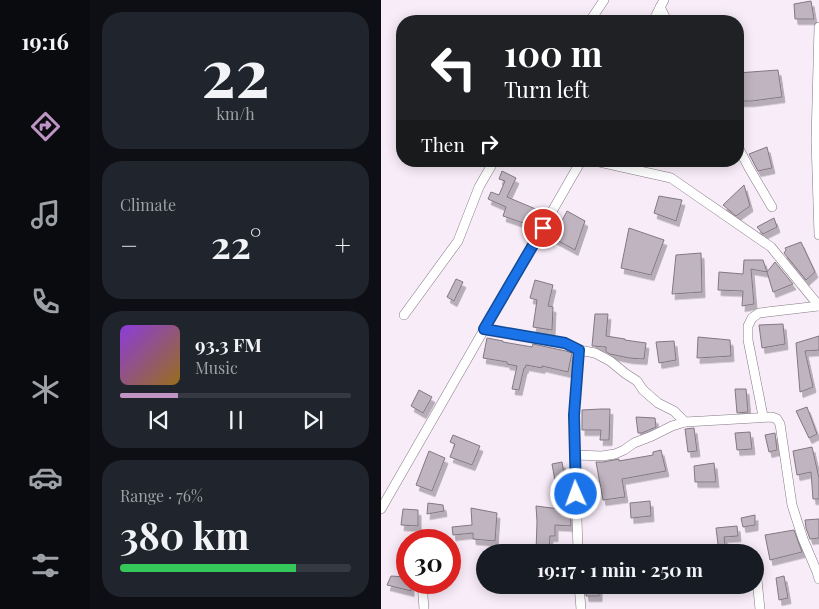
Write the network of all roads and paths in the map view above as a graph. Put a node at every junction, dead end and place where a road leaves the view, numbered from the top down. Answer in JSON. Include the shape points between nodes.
{"nodes":[{"id":1,"x":604,"y":0,"type":"edge"},
{"id":2,"x":594,"y":15,"type":"edge"},
{"id":3,"x":819,"y":27,"type":"edge"},
{"id":4,"x":817,"y":140,"type":"edge"},
{"id":5,"x":744,"y":158,"type":"edge"},
{"id":6,"x":491,"y":167,"type":"edge"},
{"id":7,"x":578,"y":167,"type":"edge"},
{"id":8,"x":622,"y":167,"type":"edge"},
{"id":9,"x":772,"y":207,"type":"dead end"},
{"id":10,"x":819,"y":235,"type":"edge"},
{"id":11,"x":404,"y":315,"type":"dead end"},
{"id":12,"x":484,"y":329,"type":"junction"},
{"id":13,"x":579,"y":350,"type":"junction"},
{"id":14,"x":763,"y":416,"type":"junction"},
{"id":15,"x":685,"y":422,"type":"junction"},
{"id":16,"x":575,"y":455,"type":"junction"},
{"id":17,"x":381,"y":509,"type":"edge"},
{"id":18,"x":578,"y":544,"type":"edge"},
{"id":19,"x":819,"y":579,"type":"edge"},
{"id":20,"x":423,"y":594,"type":"edge"},
{"id":21,"x":580,"y":594,"type":"edge"},
{"id":22,"x":758,"y":594,"type":"edge"},
{"id":23,"x":424,"y":609,"type":"edge"},
{"id":24,"x":581,"y":609,"type":"edge"},
{"id":25,"x":760,"y":609,"type":"edge"}],
"edges":[{"from":1,"to":2,"type":"street"},
{"from":3,"to":4,"type":"street"},
{"from":4,"to":10,"type":"street"},
{"from":5,"to":9,"type":"street"},
{"from":6,"to":11,"type":"street","via":[[479,187],[458,241]]},
{"from":7,"to":12,"type":"street"},
{"from":8,"to":14,"type":"street","via":[[671,178],[771,248],[819,306],[759,313],[747,326]]},
{"from":12,"to":13,"type":"street","via":[[565,343]]},
{"from":12,"to":17,"type":"street"},
{"from":13,"to":15,"type":"street","via":[[595,353],[610,361]]},
{"from":13,"to":16,"type":"street","via":[[574,415]]},
{"from":14,"to":15,"type":"street"},
{"from":14,"to":19,"type":"street","via":[[777,419],[780,424],[792,505]]},
{"from":15,"to":16,"type":"street","via":[[615,454]]},
{"from":16,"to":18,"type":"street"},
{"from":20,"to":23,"type":"street"},
{"from":21,"to":24,"type":"street"},
{"from":22,"to":25,"type":"street"}]}
